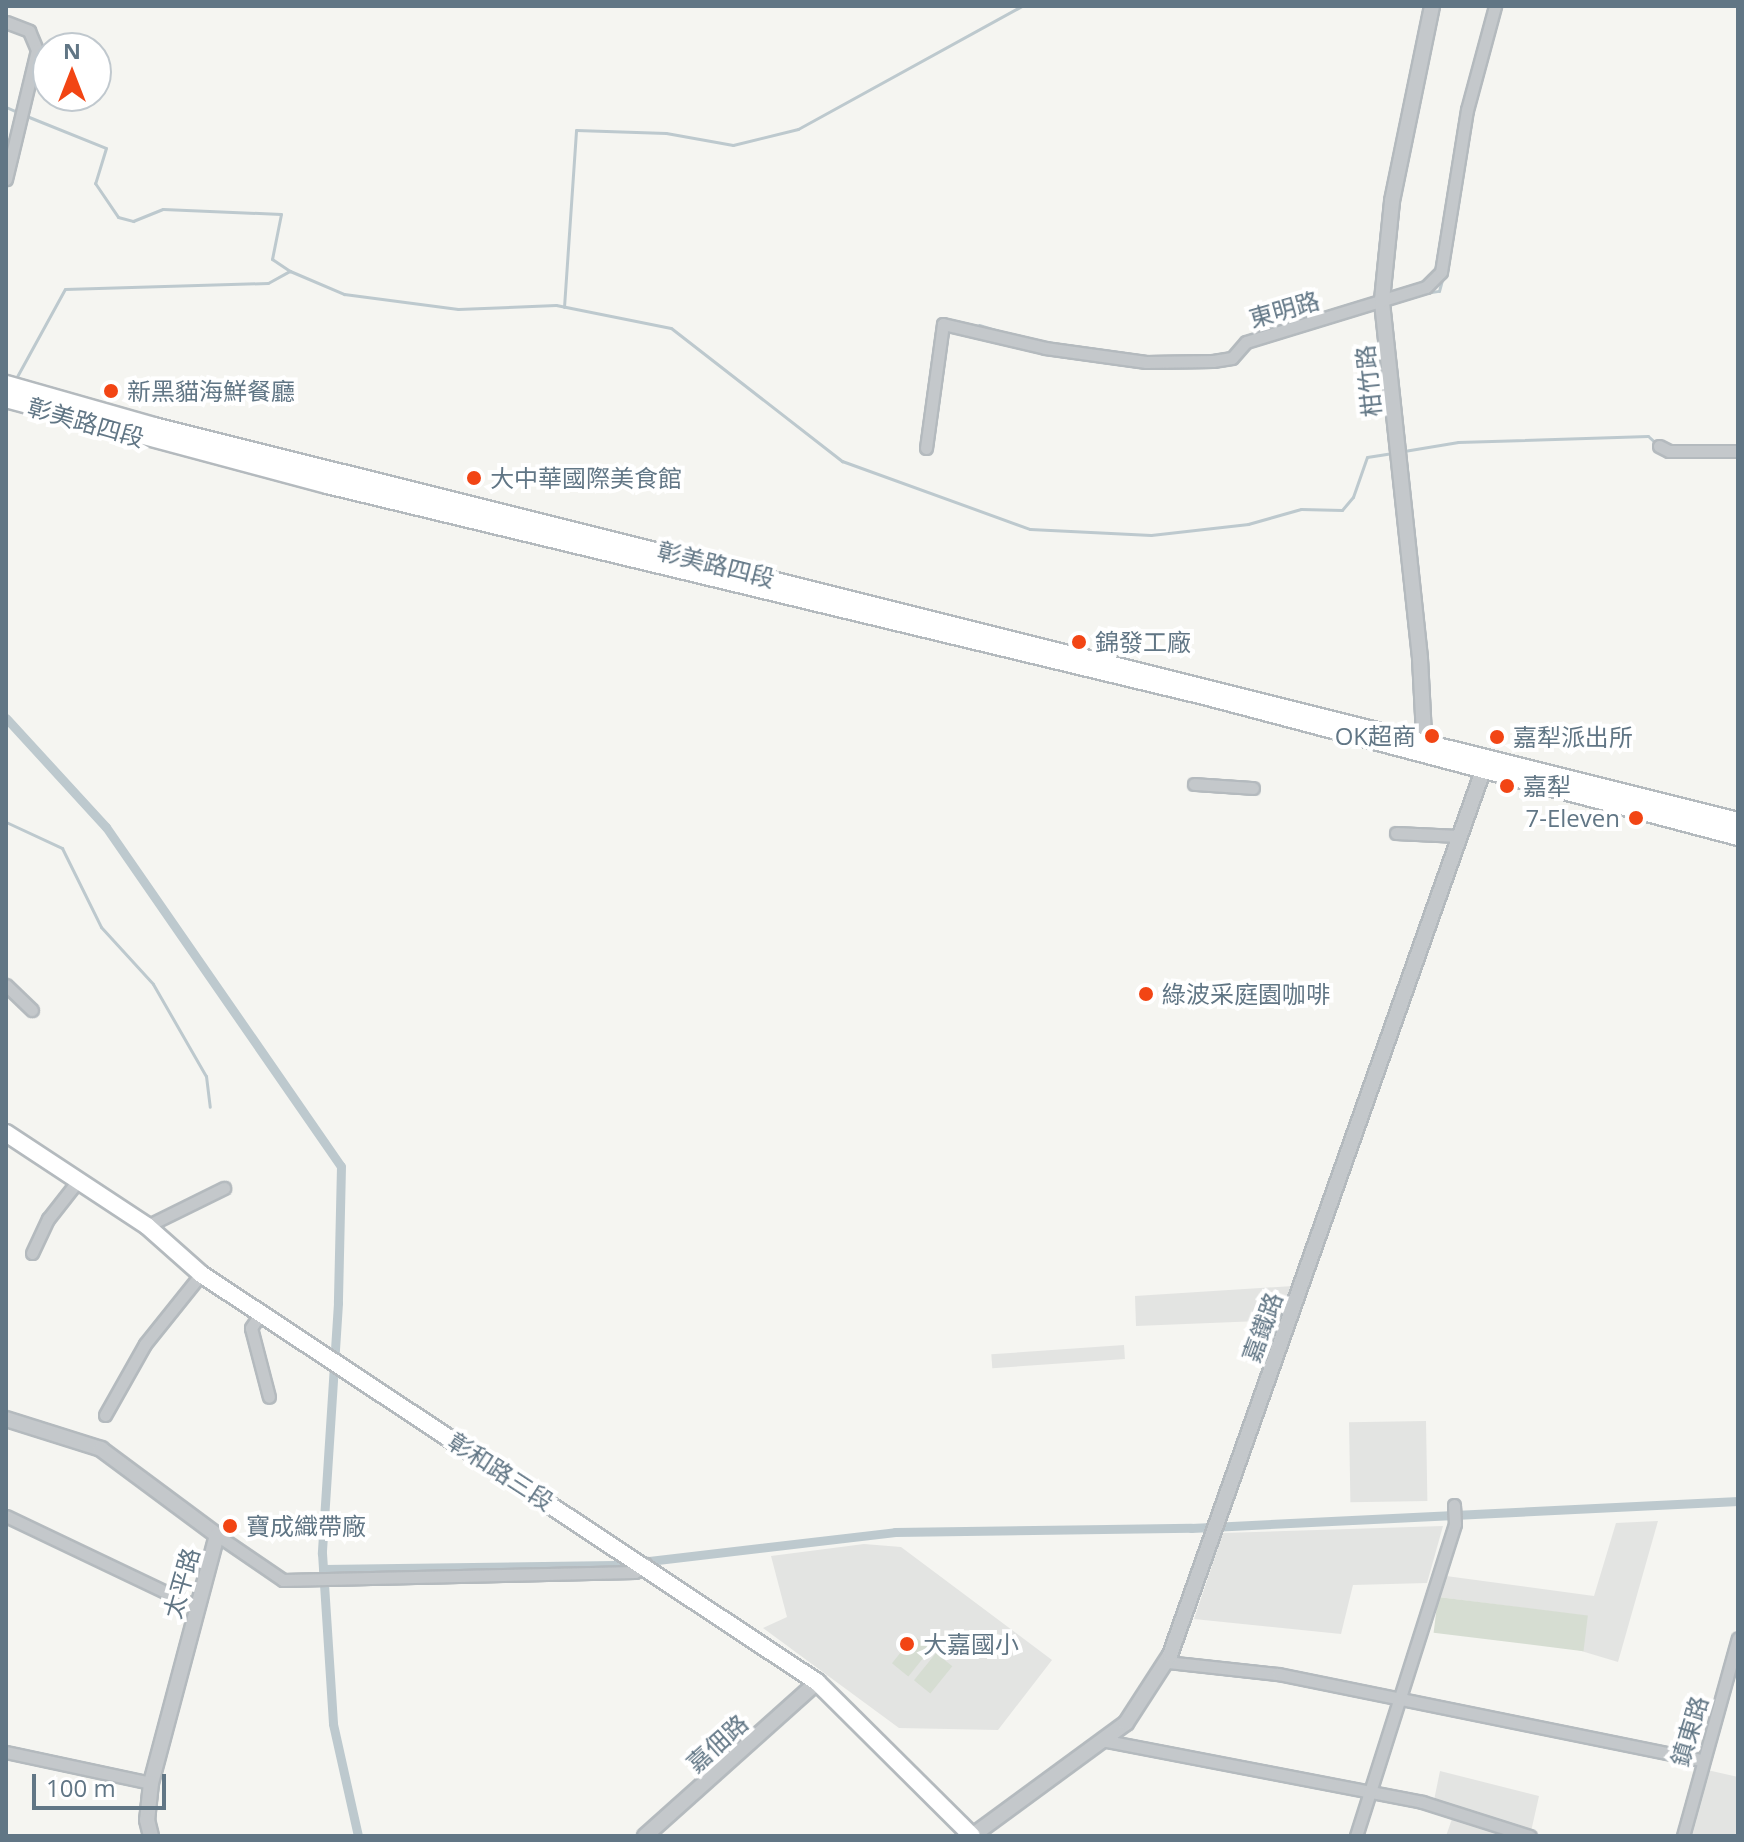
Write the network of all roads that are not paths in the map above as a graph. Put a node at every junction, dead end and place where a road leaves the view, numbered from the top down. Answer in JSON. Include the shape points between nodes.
{"nodes":[{"id":1,"x":1432,"y":6,"type":"edge"},
{"id":2,"x":1495,"y":6,"type":"edge"},
{"id":3,"x":6,"y":22,"type":"edge"},
{"id":4,"x":6,"y":179,"type":"edge"},
{"id":5,"x":1382,"y":300,"type":"junction"},
{"id":6,"x":6,"y":384,"type":"edge"},
{"id":7,"x":6,"y":399,"type":"edge"},
{"id":8,"x":153,"y":434,"type":"junction"},
{"id":9,"x":1659,"y":446,"type":"dead end"},
{"id":10,"x":926,"y":448,"type":"dead end"},
{"id":11,"x":1738,"y":451,"type":"edge"},
{"id":12,"x":1426,"y":747,"type":"junction"},
{"id":13,"x":1486,"y":763,"type":"junction"},
{"id":14,"x":1194,"y":784,"type":"dead end"},
{"id":15,"x":1253,"y":788,"type":"dead end"},
{"id":16,"x":1738,"y":821,"type":"edge"},
{"id":17,"x":1396,"y":833,"type":"dead end"},
{"id":18,"x":1458,"y":836,"type":"junction"},
{"id":19,"x":1738,"y":837,"type":"edge"},
{"id":20,"x":6,"y":985,"type":"edge"},
{"id":21,"x":32,"y":1010,"type":"dead end"},
{"id":22,"x":6,"y":1133,"type":"edge"},
{"id":23,"x":77,"y":1182,"type":"junction"},
{"id":24,"x":224,"y":1188,"type":"dead end"},
{"id":25,"x":147,"y":1226,"type":"junction"},
{"id":26,"x":32,"y":1253,"type":"dead end"},
{"id":27,"x":201,"y":1274,"type":"junction"},
{"id":28,"x":261,"y":1313,"type":"junction"},
{"id":29,"x":269,"y":1397,"type":"dead end"},
{"id":30,"x":105,"y":1415,"type":"dead end"},
{"id":31,"x":6,"y":1419,"type":"edge"},
{"id":32,"x":1455,"y":1513,"type":"dead end"},
{"id":33,"x":6,"y":1516,"type":"edge"},
{"id":34,"x":217,"y":1535,"type":"junction"},
{"id":35,"x":638,"y":1560,"type":"junction"},
{"id":36,"x":197,"y":1607,"type":"junction"},
{"id":37,"x":1738,"y":1638,"type":"edge"},
{"id":38,"x":1167,"y":1662,"type":"junction"},
{"id":39,"x":817,"y":1682,"type":"junction"},
{"id":40,"x":1403,"y":1698,"type":"junction"},
{"id":41,"x":1106,"y":1741,"type":"junction"},
{"id":42,"x":6,"y":1752,"type":"edge"},
{"id":43,"x":1702,"y":1760,"type":"junction"},
{"id":44,"x":151,"y":1783,"type":"junction"},
{"id":45,"x":1368,"y":1793,"type":"junction"},
{"id":46,"x":151,"y":1836,"type":"edge"},
{"id":47,"x":645,"y":1836,"type":"edge"},
{"id":48,"x":972,"y":1836,"type":"edge"},
{"id":49,"x":1356,"y":1836,"type":"edge"},
{"id":50,"x":1530,"y":1836,"type":"edge"},
{"id":51,"x":1683,"y":1836,"type":"edge"}],
"edges":[{"from":1,"to":5,"type":"street","name":"柑竹路","via":[[1392,201]]},
{"from":2,"to":5,"type":"street","name":"東明路","via":[[1467,110],[1441,272],[1415,294]]},
{"from":3,"to":4,"type":"street","via":[[29,31],[37,50]]},
{"from":5,"to":10,"type":"street","name":"東明路","via":[[1246,342],[1232,358],[1213,361],[1146,362],[1045,348],[943,324]]},
{"from":5,"to":12,"type":"street","name":"柑竹路"},
{"from":6,"to":8,"type":"main road","name":"彰美路四段"},
{"from":7,"to":8,"type":"main road","name":"彰美路四段"},
{"from":8,"to":12,"type":"main road","name":"彰美路四段"},
{"from":9,"to":11,"type":"street","via":[[1669,451]]},
{"from":12,"to":13,"type":"main road","name":"彰美路四段"},
{"from":13,"to":16,"type":"main road"},
{"from":13,"to":18,"type":"street","name":"嘉鐵路"},
{"from":13,"to":19,"type":"main road"},
{"from":14,"to":15,"type":"street"},
{"from":17,"to":18,"type":"street"},
{"from":18,"to":38,"type":"street","name":"嘉鐵路"},
{"from":20,"to":21,"type":"street"},
{"from":22,"to":23,"type":"main road","name":"彰和路三段"},
{"from":23,"to":25,"type":"main road","name":"彰和路三段"},
{"from":23,"to":26,"type":"street","via":[[48,1219]]},
{"from":24,"to":25,"type":"street"},
{"from":25,"to":27,"type":"main road","name":"彰和路三段"},
{"from":27,"to":28,"type":"main road","name":"彰和路三段"},
{"from":27,"to":30,"type":"street","via":[[145,1344]]},
{"from":28,"to":29,"type":"street","via":[[251,1328]]},
{"from":28,"to":35,"type":"main road","name":"彰和路三段"},
{"from":31,"to":34,"type":"street","name":"太平路","via":[[101,1449]]},
{"from":32,"to":40,"type":"street"},
{"from":33,"to":36,"type":"street"},
{"from":34,"to":35,"type":"street","via":[[283,1580],[635,1572]]},
{"from":34,"to":36,"type":"street","name":"太平路"},
{"from":35,"to":39,"type":"main road","name":"彰和路三段"},
{"from":36,"to":44,"type":"street","name":"太平路"},
{"from":37,"to":43,"type":"street","name":"鎮東路"},
{"from":38,"to":40,"type":"street","via":[[1278,1674]]},
{"from":38,"to":41,"type":"street","name":"嘉鐵路","via":[[1126,1723]]},
{"from":39,"to":47,"type":"street","name":"嘉佃路"},
{"from":39,"to":48,"type":"main road","name":"彰和路三段"},
{"from":40,"to":43,"type":"street"},
{"from":40,"to":45,"type":"street"},
{"from":41,"to":45,"type":"street"},
{"from":41,"to":48,"type":"street","name":"嘉鐵路"},
{"from":42,"to":44,"type":"street"},
{"from":43,"to":51,"type":"street","name":"鎮東路"},
{"from":44,"to":46,"type":"street","name":"太平路"},
{"from":45,"to":49,"type":"street"},
{"from":45,"to":50,"type":"street","via":[[1422,1802]]}]}
